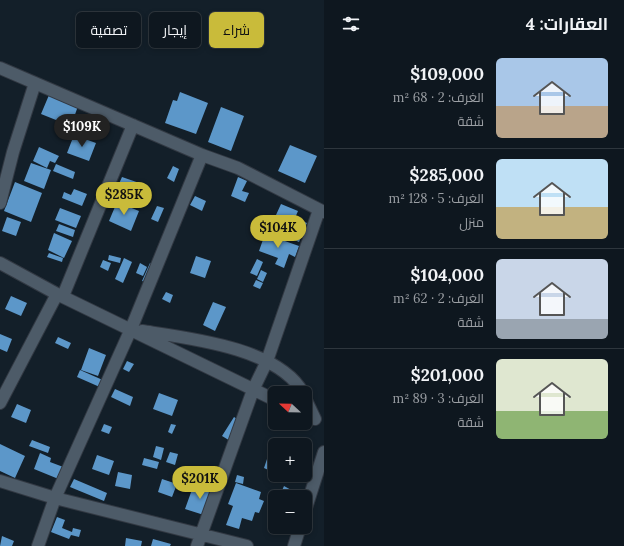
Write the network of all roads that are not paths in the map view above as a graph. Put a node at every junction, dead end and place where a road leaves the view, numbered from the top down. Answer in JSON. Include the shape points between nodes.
{"nodes":[{"id":1,"x":0,"y":68,"type":"edge"},
{"id":2,"x":35,"y":83,"type":"junction"},
{"id":3,"x":133,"y":125,"type":"junction"},
{"id":4,"x":202,"y":155,"type":"junction"},
{"id":5,"x":0,"y":203,"type":"edge"},
{"id":6,"x":322,"y":211,"type":"edge"},
{"id":7,"x":0,"y":262,"type":"edge"},
{"id":8,"x":60,"y":295,"type":"junction"},
{"id":9,"x":131,"y":329,"type":"junction"},
{"id":10,"x":267,"y":361,"type":"junction"},
{"id":11,"x":297,"y":386,"type":"edge"},
{"id":12,"x":253,"y":390,"type":"junction"},
{"id":13,"x":268,"y":397,"type":"edge"},
{"id":14,"x":0,"y":403,"type":"edge"},
{"id":15,"x":324,"y":452,"type":"edge"},
{"id":16,"x":0,"y":481,"type":"edge"},
{"id":17,"x":312,"y":490,"type":"edge"},
{"id":18,"x":55,"y":498,"type":"junction"},
{"id":19,"x":202,"y":534,"type":"junction"},
{"id":20,"x":298,"y":534,"type":"edge"},
{"id":21,"x":38,"y":546,"type":"edge"},
{"id":22,"x":197,"y":546,"type":"edge"},
{"id":23,"x":247,"y":546,"type":"edge"},
{"id":24,"x":294,"y":546,"type":"edge"}],
"edges":[{"from":1,"to":2,"type":"street"},
{"from":2,"to":3,"type":"street"},
{"from":2,"to":5,"type":"street"},
{"from":3,"to":4,"type":"street"},
{"from":3,"to":8,"type":"street"},
{"from":4,"to":6,"type":"street","via":[[238,168]]},
{"from":4,"to":9,"type":"street"},
{"from":6,"to":10,"type":"street"},
{"from":7,"to":8,"type":"street"},
{"from":8,"to":9,"type":"street"},
{"from":8,"to":14,"type":"street"},
{"from":9,"to":10,"type":"street","via":[[238,350]]},
{"from":9,"to":12,"type":"street"},
{"from":9,"to":18,"type":"street"},
{"from":10,"to":11,"type":"street","via":[[285,372]]},
{"from":10,"to":12,"type":"street"},
{"from":12,"to":13,"type":"street"},
{"from":12,"to":19,"type":"street"},
{"from":15,"to":17,"type":"street"},
{"from":16,"to":18,"type":"street"},
{"from":18,"to":19,"type":"street"},
{"from":18,"to":21,"type":"street"},
{"from":19,"to":22,"type":"street"},
{"from":19,"to":23,"type":"street"},
{"from":20,"to":24,"type":"street"}]}
